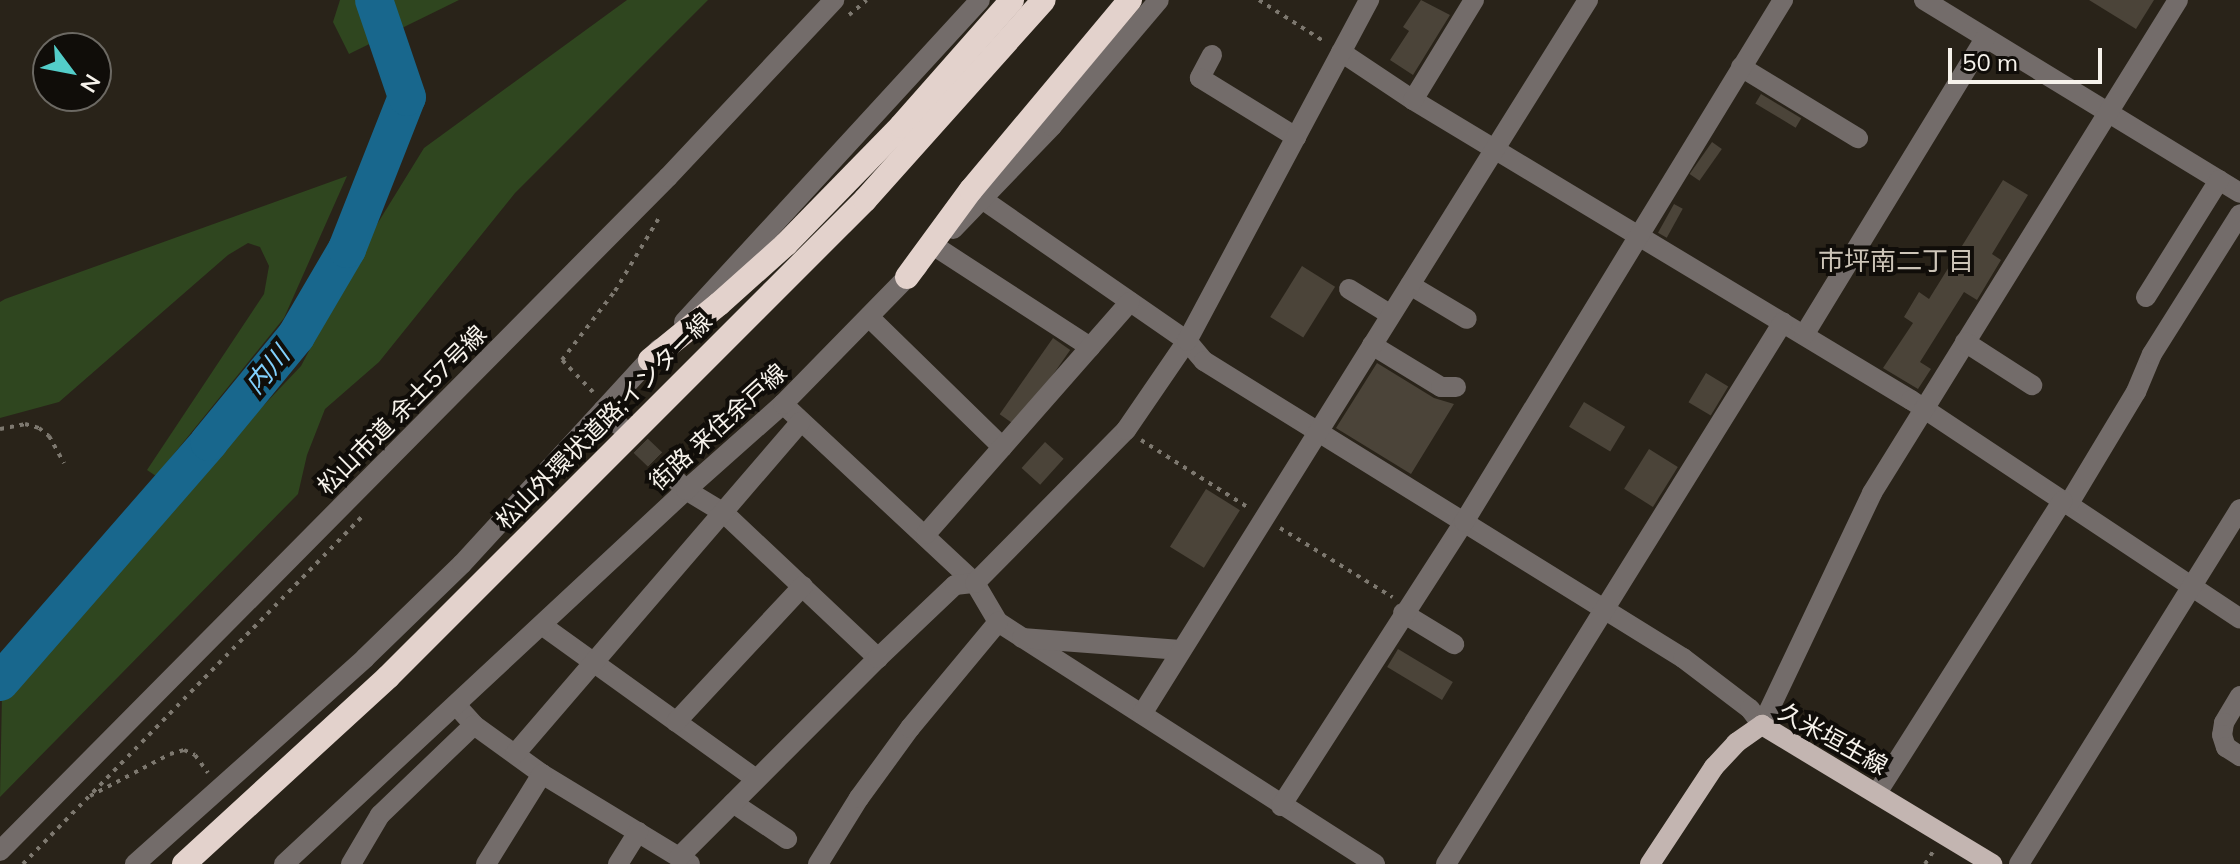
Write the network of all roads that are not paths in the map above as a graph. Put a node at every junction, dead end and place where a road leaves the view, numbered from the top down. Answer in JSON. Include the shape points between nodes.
{"nodes":[{"id":1,"x":834,"y":0,"type":"edge"},
{"id":2,"x":980,"y":0,"type":"edge"},
{"id":3,"x":1012,"y":0,"type":"edge"},
{"id":4,"x":1044,"y":0,"type":"edge"},
{"id":5,"x":1130,"y":0,"type":"edge"},
{"id":6,"x":1159,"y":0,"type":"edge"},
{"id":7,"x":1369,"y":0,"type":"edge"},
{"id":8,"x":1474,"y":0,"type":"edge"},
{"id":9,"x":1588,"y":0,"type":"edge"},
{"id":10,"x":1783,"y":0,"type":"edge"},
{"id":11,"x":1924,"y":0,"type":"edge"},
{"id":12,"x":2178,"y":0,"type":"edge"},
{"id":13,"x":1985,"y":38,"type":"junction"},
{"id":14,"x":1341,"y":52,"type":"junction"},
{"id":15,"x":1212,"y":55,"type":"dead end"},
{"id":16,"x":1741,"y":67,"type":"junction"},
{"id":17,"x":1413,"y":100,"type":"junction"},
{"id":18,"x":2109,"y":113,"type":"junction"},
{"id":19,"x":1296,"y":137,"type":"junction"},
{"id":20,"x":1858,"y":138,"type":"dead end"},
{"id":21,"x":1494,"y":147,"type":"junction"},
{"id":22,"x":2219,"y":180,"type":"junction"},
{"id":23,"x":2240,"y":193,"type":"edge"},
{"id":24,"x":982,"y":199,"type":"junction"},
{"id":25,"x":2240,"y":214,"type":"edge"},
{"id":26,"x":1638,"y":235,"type":"junction"},
{"id":27,"x":936,"y":247,"type":"junction"},
{"id":28,"x":907,"y":277,"type":"junction"},
{"id":29,"x":1410,"y":285,"type":"junction"},
{"id":30,"x":1349,"y":289,"type":"dead end"},
{"id":31,"x":2146,"y":297,"type":"dead end"},
{"id":32,"x":1130,"y":302,"type":"junction"},
{"id":33,"x":1391,"y":315,"type":"junction"},
{"id":34,"x":870,"y":318,"type":"junction"},
{"id":35,"x":1467,"y":319,"type":"dead end"},
{"id":36,"x":1783,"y":322,"type":"junction"},
{"id":37,"x":1804,"y":335,"type":"junction"},
{"id":38,"x":1187,"y":341,"type":"junction"},
{"id":39,"x":1965,"y":342,"type":"junction"},
{"id":40,"x":1372,"y":345,"type":"junction"},
{"id":41,"x":1090,"y":347,"type":"junction"},
{"id":42,"x":650,"y":360,"type":"junction"},
{"id":43,"x":2032,"y":385,"type":"dead end"},
{"id":44,"x":1456,"y":387,"type":"dead end"},
{"id":45,"x":601,"y":400,"type":"junction"},
{"id":46,"x":783,"y":404,"type":"junction"},
{"id":47,"x":1923,"y":409,"type":"junction"},
{"id":48,"x":801,"y":422,"type":"junction"},
{"id":49,"x":619,"y":425,"type":"tunnel mouth"},
{"id":50,"x":1317,"y":432,"type":"junction"},
{"id":51,"x":1002,"y":447,"type":"junction"},
{"id":52,"x":668,"y":472,"type":"tunnel mouth"},
{"id":53,"x":686,"y":490,"type":"junction"},
{"id":54,"x":2065,"y":503,"type":"junction"},
{"id":55,"x":2240,"y":509,"type":"edge"},
{"id":56,"x":724,"y":513,"type":"junction"},
{"id":57,"x":1464,"y":522,"type":"junction"},
{"id":58,"x":926,"y":534,"type":"junction"},
{"id":59,"x":975,"y":583,"type":"junction"},
{"id":60,"x":803,"y":586,"type":"junction"},
{"id":61,"x":2192,"y":587,"type":"junction"},
{"id":62,"x":1606,"y":610,"type":"junction"},
{"id":63,"x":1403,"y":613,"type":"junction"},
{"id":64,"x":2240,"y":619,"type":"edge"},
{"id":65,"x":998,"y":622,"type":"junction"},
{"id":66,"x":543,"y":626,"type":"junction"},
{"id":67,"x":1018,"y":638,"type":"junction"},
{"id":68,"x":1454,"y":644,"type":"dead end"},
{"id":69,"x":1181,"y":650,"type":"junction"},
{"id":70,"x":878,"y":658,"type":"junction"},
{"id":71,"x":594,"y":664,"type":"junction"},
{"id":72,"x":2240,"y":696,"type":"edge"},
{"id":73,"x":456,"y":705,"type":"junction"},
{"id":74,"x":1142,"y":714,"type":"junction"},
{"id":75,"x":676,"y":722,"type":"junction"},
{"id":76,"x":474,"y":725,"type":"junction"},
{"id":77,"x":1762,"y":725,"type":"junction"},
{"id":78,"x":515,"y":754,"type":"junction"},
{"id":79,"x":2240,"y":756,"type":"edge"},
{"id":80,"x":542,"y":774,"type":"junction"},
{"id":81,"x":756,"y":779,"type":"junction"},
{"id":82,"x":1877,"y":793,"type":"junction"},
{"id":83,"x":733,"y":803,"type":"junction"},
{"id":84,"x":1281,"y":806,"type":"junction"},
{"id":85,"x":638,"y":832,"type":"junction"},
{"id":86,"x":787,"y":839,"type":"dead end"},
{"id":87,"x":0,"y":851,"type":"edge"},
{"id":88,"x":684,"y":861,"type":"edge"},
{"id":89,"x":135,"y":864,"type":"edge"},
{"id":90,"x":184,"y":864,"type":"edge"},
{"id":91,"x":284,"y":864,"type":"edge"},
{"id":92,"x":351,"y":864,"type":"edge"},
{"id":93,"x":486,"y":864,"type":"edge"},
{"id":94,"x":618,"y":864,"type":"edge"},
{"id":95,"x":818,"y":864,"type":"edge"},
{"id":96,"x":1375,"y":864,"type":"edge"},
{"id":97,"x":1446,"y":864,"type":"edge"},
{"id":98,"x":1650,"y":864,"type":"edge"},
{"id":99,"x":1992,"y":864,"type":"edge"},
{"id":100,"x":2019,"y":864,"type":"edge"}],
"edges":[{"from":1,"to":87,"type":"street","name":"松山市道 余土57号線","via":[[503,345]]},
{"from":2,"to":42,"type":"street"},
{"from":3,"to":42,"type":"highway","via":[[901,126],[786,244]]},
{"from":4,"to":90,"type":"highway","name":"松山外環状道路;インター線","via":[[865,200],[388,677]]},
{"from":5,"to":28,"type":"highway","via":[[971,190]]},
{"from":6,"to":24,"type":"street","name":"街路 来住余戸線"},
{"from":7,"to":14,"type":"street"},
{"from":8,"to":17,"type":"street"},
{"from":9,"to":21,"type":"street"},
{"from":10,"to":16,"type":"street"},
{"from":11,"to":13,"type":"street"},
{"from":12,"to":18,"type":"street"},
{"from":13,"to":18,"type":"street"},
{"from":13,"to":37,"type":"street"},
{"from":14,"to":17,"type":"street"},
{"from":14,"to":19,"type":"street"},
{"from":15,"to":19,"type":"street","via":[[1200,78]]},
{"from":16,"to":20,"type":"street"},
{"from":16,"to":26,"type":"street"},
{"from":17,"to":21,"type":"street"},
{"from":18,"to":22,"type":"street"},
{"from":18,"to":39,"type":"street"},
{"from":19,"to":38,"type":"street"},
{"from":21,"to":26,"type":"street"},
{"from":21,"to":29,"type":"street"},
{"from":22,"to":23,"type":"street"},
{"from":22,"to":31,"type":"street"},
{"from":24,"to":27,"type":"street","name":"街路 来住余戸線"},
{"from":24,"to":32,"type":"street"},
{"from":25,"to":54,"type":"street"},
{"from":26,"to":36,"type":"street"},
{"from":26,"to":57,"type":"street"},
{"from":27,"to":28,"type":"street","name":"街路 来住余戸線"},
{"from":27,"to":41,"type":"street"},
{"from":28,"to":34,"type":"street","name":"街路 来住余戸線"},
{"from":29,"to":33,"type":"street"},
{"from":29,"to":35,"type":"street"},
{"from":30,"to":33,"type":"street"},
{"from":32,"to":38,"type":"street"},
{"from":32,"to":41,"type":"street"},
{"from":33,"to":40,"type":"street"},
{"from":34,"to":46,"type":"street","name":"街路 来住余戸線"},
{"from":34,"to":51,"type":"street"},
{"from":36,"to":37,"type":"street"},
{"from":36,"to":62,"type":"street"},
{"from":37,"to":47,"type":"street"},
{"from":38,"to":50,"type":"street","via":[[1204,361]]},
{"from":38,"to":59,"type":"street","via":[[1126,430]]},
{"from":39,"to":43,"type":"street"},
{"from":39,"to":47,"type":"street"},
{"from":40,"to":44,"type":"street","via":[[1441,387]]},
{"from":40,"to":50,"type":"street"},
{"from":41,"to":51,"type":"street"},
{"from":42,"to":45,"type":"street"},
{"from":45,"to":49,"type":"street"},
{"from":45,"to":89,"type":"street","via":[[462,564]]},
{"from":46,"to":48,"type":"street"},
{"from":46,"to":53,"type":"street","name":"街路 来住余戸線"},
{"from":47,"to":54,"type":"street"},
{"from":47,"to":77,"type":"street","via":[[1872,493]]},
{"from":48,"to":56,"type":"street"},
{"from":48,"to":58,"type":"street"},
{"from":50,"to":57,"type":"street"},
{"from":50,"to":69,"type":"street"},
{"from":51,"to":58,"type":"street"},
{"from":52,"to":53,"type":"street"},
{"from":53,"to":56,"type":"street"},
{"from":53,"to":66,"type":"street","name":"街路 来住余戸線"},
{"from":54,"to":61,"type":"street"},
{"from":54,"to":82,"type":"street"},
{"from":55,"to":61,"type":"street"},
{"from":56,"to":60,"type":"street"},
{"from":56,"to":71,"type":"street"},
{"from":57,"to":62,"type":"street"},
{"from":57,"to":63,"type":"street"},
{"from":58,"to":59,"type":"street"},
{"from":59,"to":65,"type":"street"},
{"from":59,"to":70,"type":"street","via":[[955,585]]},
{"from":60,"to":70,"type":"street"},
{"from":60,"to":75,"type":"street"},
{"from":61,"to":64,"type":"street"},
{"from":61,"to":100,"type":"street"},
{"from":62,"to":77,"type":"street","via":[[1683,658],[1750,709]]},
{"from":62,"to":97,"type":"street"},
{"from":63,"to":68,"type":"street"},
{"from":63,"to":84,"type":"street"},
{"from":65,"to":67,"type":"street"},
{"from":65,"to":95,"type":"street","via":[[910,728]]},
{"from":66,"to":71,"type":"street"},
{"from":66,"to":73,"type":"street","name":"街路 来住余戸線"},
{"from":67,"to":69,"type":"street"},
{"from":67,"to":74,"type":"street"},
{"from":69,"to":74,"type":"street"},
{"from":70,"to":81,"type":"street"},
{"from":71,"to":75,"type":"street"},
{"from":71,"to":78,"type":"street"},
{"from":72,"to":79,"type":"street","via":[[2222,735],[2226,747]]},
{"from":73,"to":76,"type":"street"},
{"from":73,"to":91,"type":"street","name":"街路 来住余戸線"},
{"from":74,"to":84,"type":"street"},
{"from":75,"to":81,"type":"street"},
{"from":76,"to":78,"type":"street"},
{"from":76,"to":92,"type":"street","via":[[380,815]]},
{"from":77,"to":82,"type":"main road","name":"久米垣生線"},
{"from":77,"to":98,"type":"main road","name":"久米垣生線","via":[[1714,767]]},
{"from":78,"to":80,"type":"street"},
{"from":80,"to":85,"type":"street"},
{"from":80,"to":93,"type":"street"},
{"from":81,"to":83,"type":"street"},
{"from":82,"to":99,"type":"main road","name":"久米垣生線"},
{"from":83,"to":86,"type":"street"},
{"from":83,"to":88,"type":"street"},
{"from":84,"to":96,"type":"street"},
{"from":85,"to":88,"type":"street"},
{"from":85,"to":94,"type":"street"}]}
